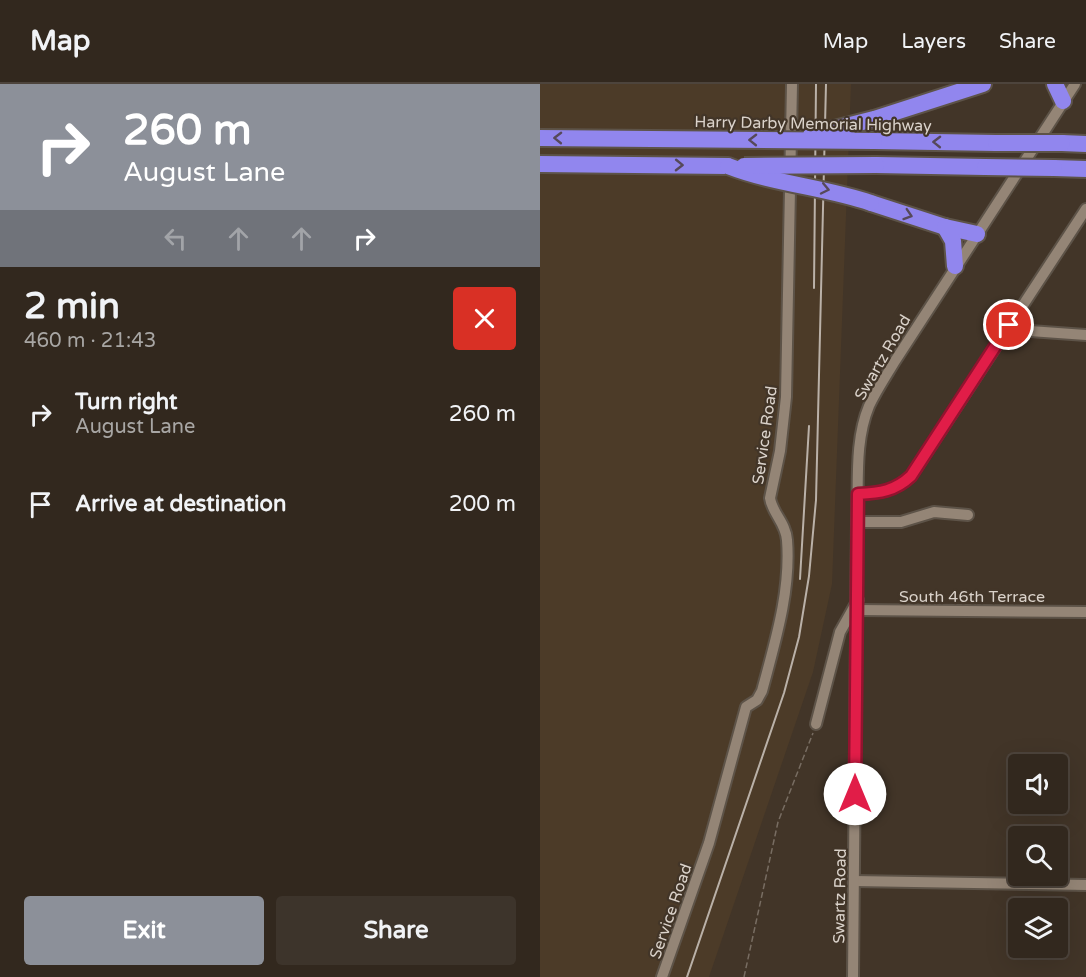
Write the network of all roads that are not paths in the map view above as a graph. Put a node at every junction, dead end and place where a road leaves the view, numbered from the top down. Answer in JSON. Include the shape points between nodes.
{"nodes":[{"id":1,"x":792,"y":84,"type":"edge"},
{"id":2,"x":983,"y":84,"type":"edge"},
{"id":3,"x":1055,"y":84,"type":"edge"},
{"id":4,"x":1075,"y":84,"type":"edge"},
{"id":5,"x":1064,"y":101,"type":"junction"},
{"id":6,"x":540,"y":138,"type":"edge"},
{"id":7,"x":795,"y":140,"type":"junction"},
{"id":8,"x":1086,"y":144,"type":"edge"},
{"id":9,"x":540,"y":164,"type":"edge"},
{"id":10,"x":728,"y":166,"type":"junction"},
{"id":11,"x":1086,"y":169,"type":"edge"},
{"id":12,"x":1086,"y":209,"type":"edge"},
{"id":13,"x":945,"y":227,"type":"junction"},
{"id":14,"x":1074,"y":228,"type":"junction"},
{"id":15,"x":1086,"y":230,"type":"edge"},
{"id":16,"x":977,"y":234,"type":"junction"},
{"id":17,"x":956,"y":266,"type":"junction"},
{"id":18,"x":1009,"y":325,"type":"junction"},
{"id":19,"x":1086,"y":335,"type":"edge"},
{"id":20,"x":858,"y":494,"type":"junction"},
{"id":21,"x":968,"y":515,"type":"dead end"},
{"id":22,"x":857,"y":522,"type":"junction"},
{"id":23,"x":858,"y":605,"type":"junction"},
{"id":24,"x":1086,"y":612,"type":"edge"},
{"id":25,"x":816,"y":724,"type":"road end"},
{"id":26,"x":854,"y":881,"type":"junction"},
{"id":27,"x":1086,"y":885,"type":"edge"},
{"id":28,"x":662,"y":977,"type":"edge"},
{"id":29,"x":853,"y":977,"type":"edge"}],
"edges":[{"from":1,"to":28,"type":"street","name":"Service Road","via":[[786,397],[770,498],[782,520],[787,541],[780,625],[762,691],[746,707],[713,833]]},
{"from":2,"to":7,"type":"highway","bridge":true},
{"from":3,"to":5,"type":"highway"},
{"from":4,"to":5,"type":"street","name":"Swartz Road"},
{"from":5,"to":16,"type":"street","name":"Swartz Road"},
{"from":7,"to":6,"type":"highway","name":"Harry Darby Memorial Highway","one_way":true,"bridge":true},
{"from":8,"to":7,"type":"highway","name":"Harry Darby Memorial Highway","one_way":true,"bridge":true},
{"from":9,"to":10,"type":"highway","one_way":true},
{"from":10,"to":11,"type":"highway","bridge":true},
{"from":10,"to":13,"type":"highway","one_way":true,"bridge":true,"via":[[752,175],[842,193]]},
{"from":12,"to":14,"type":"street"},
{"from":13,"to":16,"type":"highway"},
{"from":13,"to":17,"type":"highway","via":[[953,241]]},
{"from":14,"to":15,"type":"street"},
{"from":14,"to":18,"type":"street"},
{"from":16,"to":17,"type":"street","name":"Swartz Road"},
{"from":17,"to":20,"type":"street","name":"Swartz Road","via":[[869,406],[859,454]]},
{"from":18,"to":19,"type":"street","via":[[1030,332]]},
{"from":18,"to":20,"type":"street","via":[[911,476],[888,492]]},
{"from":20,"to":22,"type":"street","name":"Swartz Road"},
{"from":21,"to":22,"type":"street","via":[[934,512],[901,522]]},
{"from":22,"to":23,"type":"street","name":"Swartz Road"},
{"from":23,"to":24,"type":"street","name":"South 46th Terrace"},
{"from":23,"to":25,"type":"street","via":[[840,632]]},
{"from":23,"to":26,"type":"street","name":"Swartz Road"},
{"from":26,"to":27,"type":"street"},
{"from":26,"to":29,"type":"street","name":"Swartz Road"}]}
